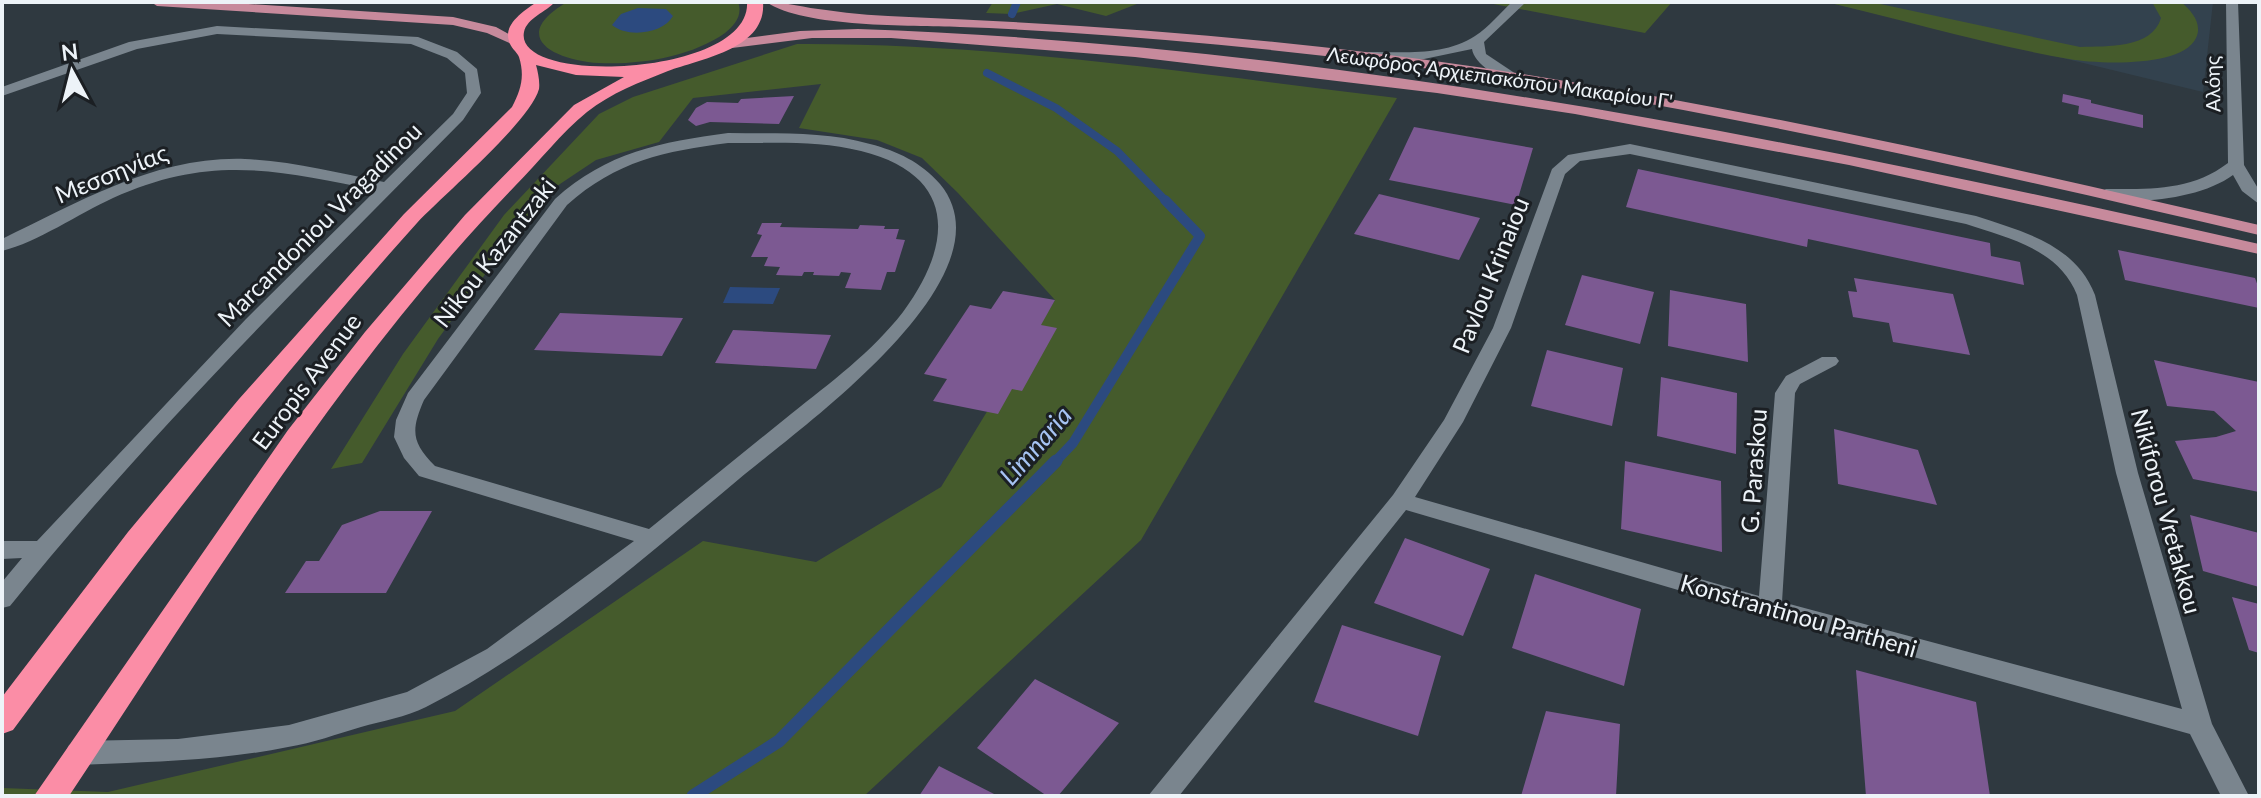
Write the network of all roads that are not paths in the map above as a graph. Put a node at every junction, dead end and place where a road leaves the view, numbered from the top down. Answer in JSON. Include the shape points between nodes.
{"nodes":[{"id":1,"x":157,"y":2,"type":"edge"},
{"id":2,"x":547,"y":2,"type":"edge"},
{"id":3,"x":755,"y":2,"type":"edge"},
{"id":4,"x":772,"y":2,"type":"edge"},
{"id":5,"x":1520,"y":2,"type":"edge"},
{"id":6,"x":2232,"y":2,"type":"edge"},
{"id":7,"x":1477,"y":40,"type":"junction"},
{"id":8,"x":724,"y":45,"type":"junction"},
{"id":9,"x":522,"y":49,"type":"junction"},
{"id":10,"x":1362,"y":56,"type":"junction"},
{"id":11,"x":671,"y":64,"type":"junction"},
{"id":12,"x":1511,"y":77,"type":"junction"},
{"id":13,"x":2,"y":92,"type":"edge"},
{"id":14,"x":2236,"y":165,"type":"junction"},
{"id":15,"x":386,"y":187,"type":"junction"},
{"id":16,"x":2106,"y":194,"type":"junction"},
{"id":17,"x":2259,"y":199,"type":"edge"},
{"id":18,"x":2259,"y":230,"type":"edge"},
{"id":19,"x":2,"y":246,"type":"edge"},
{"id":20,"x":2044,"y":247,"type":"joint"},
{"id":21,"x":2259,"y":249,"type":"edge"},
{"id":22,"x":1829,"y":361,"type":"dead end"},
{"id":23,"x":1401,"y":501,"type":"junction"},
{"id":24,"x":653,"y":538,"type":"junction"},
{"id":25,"x":43,"y":549,"type":"junction"},
{"id":26,"x":2,"y":550,"type":"edge"},
{"id":27,"x":2,"y":599,"type":"edge"},
{"id":28,"x":1770,"y":608,"type":"junction"},
{"id":29,"x":2,"y":721,"type":"edge"},
{"id":30,"x":2199,"y":725,"type":"junction"},
{"id":31,"x":78,"y":753,"type":"junction"},
{"id":32,"x":50,"y":796,"type":"edge"},
{"id":33,"x":1162,"y":796,"type":"edge"},
{"id":34,"x":2235,"y":796,"type":"edge"}],
"edges":[{"from":1,"to":9,"type":"main road","via":[[453,21],[491,30]]},
{"from":2,"to":9,"type":"highway","via":[[523,20],[516,35]]},
{"from":3,"to":8,"type":"highway","via":[[753,21]]},
{"from":4,"to":10,"type":"main road","name":"Λεωφόρος Αρχιεπισκόπου Μακαρίου Γ'","via":[[832,14],[1075,29]]},
{"from":5,"to":7,"type":"street"},
{"from":6,"to":14,"type":"street","name":"Αλόης"},
{"from":7,"to":10,"type":"street","via":[[1421,55]]},
{"from":7,"to":12,"type":"street","via":[[1480,56]]},
{"from":8,"to":11,"type":"highway"},
{"from":8,"to":21,"type":"main road","name":"Λεωφόρος Αρχιεπισκόπου Μακαρίου Γ'","via":[[849,32],[1091,48],[1352,76],[1788,145]]},
{"from":9,"to":11,"type":"highway","via":[[554,68],[580,72]]},
{"from":9,"to":29,"type":"highway","name":"Europis Avenue","via":[[531,87],[520,109],[411,218],[248,405],[138,539]]},
{"from":10,"to":12,"type":"main road","name":"Λεωφόρος Αρχιεπισκόπου Μακαρίου Γ'"},
{"from":11,"to":31,"type":"highway","name":"Europis Avenue","via":[[616,86],[580,109],[472,219],[297,436]]},
{"from":12,"to":16,"type":"main road","name":"Λεωφόρος Αρχιεπισκόπου Μακαρίου Γ'","via":[[1771,121]]},
{"from":13,"to":15,"type":"street","name":"Marcandoniou Vragadinou","via":[[134,45],[217,30],[413,40],[435,46],[472,72],[474,93],[441,135]]},
{"from":14,"to":16,"type":"street","via":[[2200,189]]},
{"from":14,"to":17,"type":"street"},
{"from":15,"to":19,"type":"street","name":"Μεσσηνίας","via":[[268,165],[198,166],[121,190]]},
{"from":15,"to":25,"type":"street","name":"Marcandoniou Vragadinou"},
{"from":16,"to":18,"type":"main road","name":"Λεωφόρος Αρχιεπισκόπου Μακαρίου Γ'"},
{"from":20,"to":23,"type":"street","name":"Pavlou Krinaiou","via":[[1970,220],[1660,153],[1630,149],[1574,158],[1558,172],[1502,328],[1453,422]]},
{"from":20,"to":30,"type":"street","name":"Nikiforou Vretakkou","via":[[2079,277],[2086,295],[2127,473]]},
{"from":22,"to":28,"type":"street","name":"G. Paraskou","via":[[1793,380],[1785,393]]},
{"from":23,"to":28,"type":"street","name":"Konstrantinou Partheni"},
{"from":23,"to":33,"type":"street","name":"Pavlou Krinaiou"},
{"from":24,"to":24,"type":"street","name":"Nikou Kazantzaki","via":[[862,367],[909,316],[939,268],[948,227],[944,200],[900,159],[825,140],[757,137],[673,145],[606,169],[561,202],[415,398],[403,438],[408,453],[427,471]]},
{"from":24,"to":31,"type":"street","name":"Nikou Kazantzaki","via":[[496,656],[414,701],[289,736],[178,750]]},
{"from":25,"to":26,"type":"street"},
{"from":25,"to":27,"type":"street","name":"Marcandoniou Vragadinou"},
{"from":28,"to":30,"type":"street","name":"Konstrantinou Partheni"},
{"from":30,"to":34,"type":"street","name":"Nikiforou Vretakkou"},
{"from":31,"to":32,"type":"highway","name":"Europis Avenue"}]}
